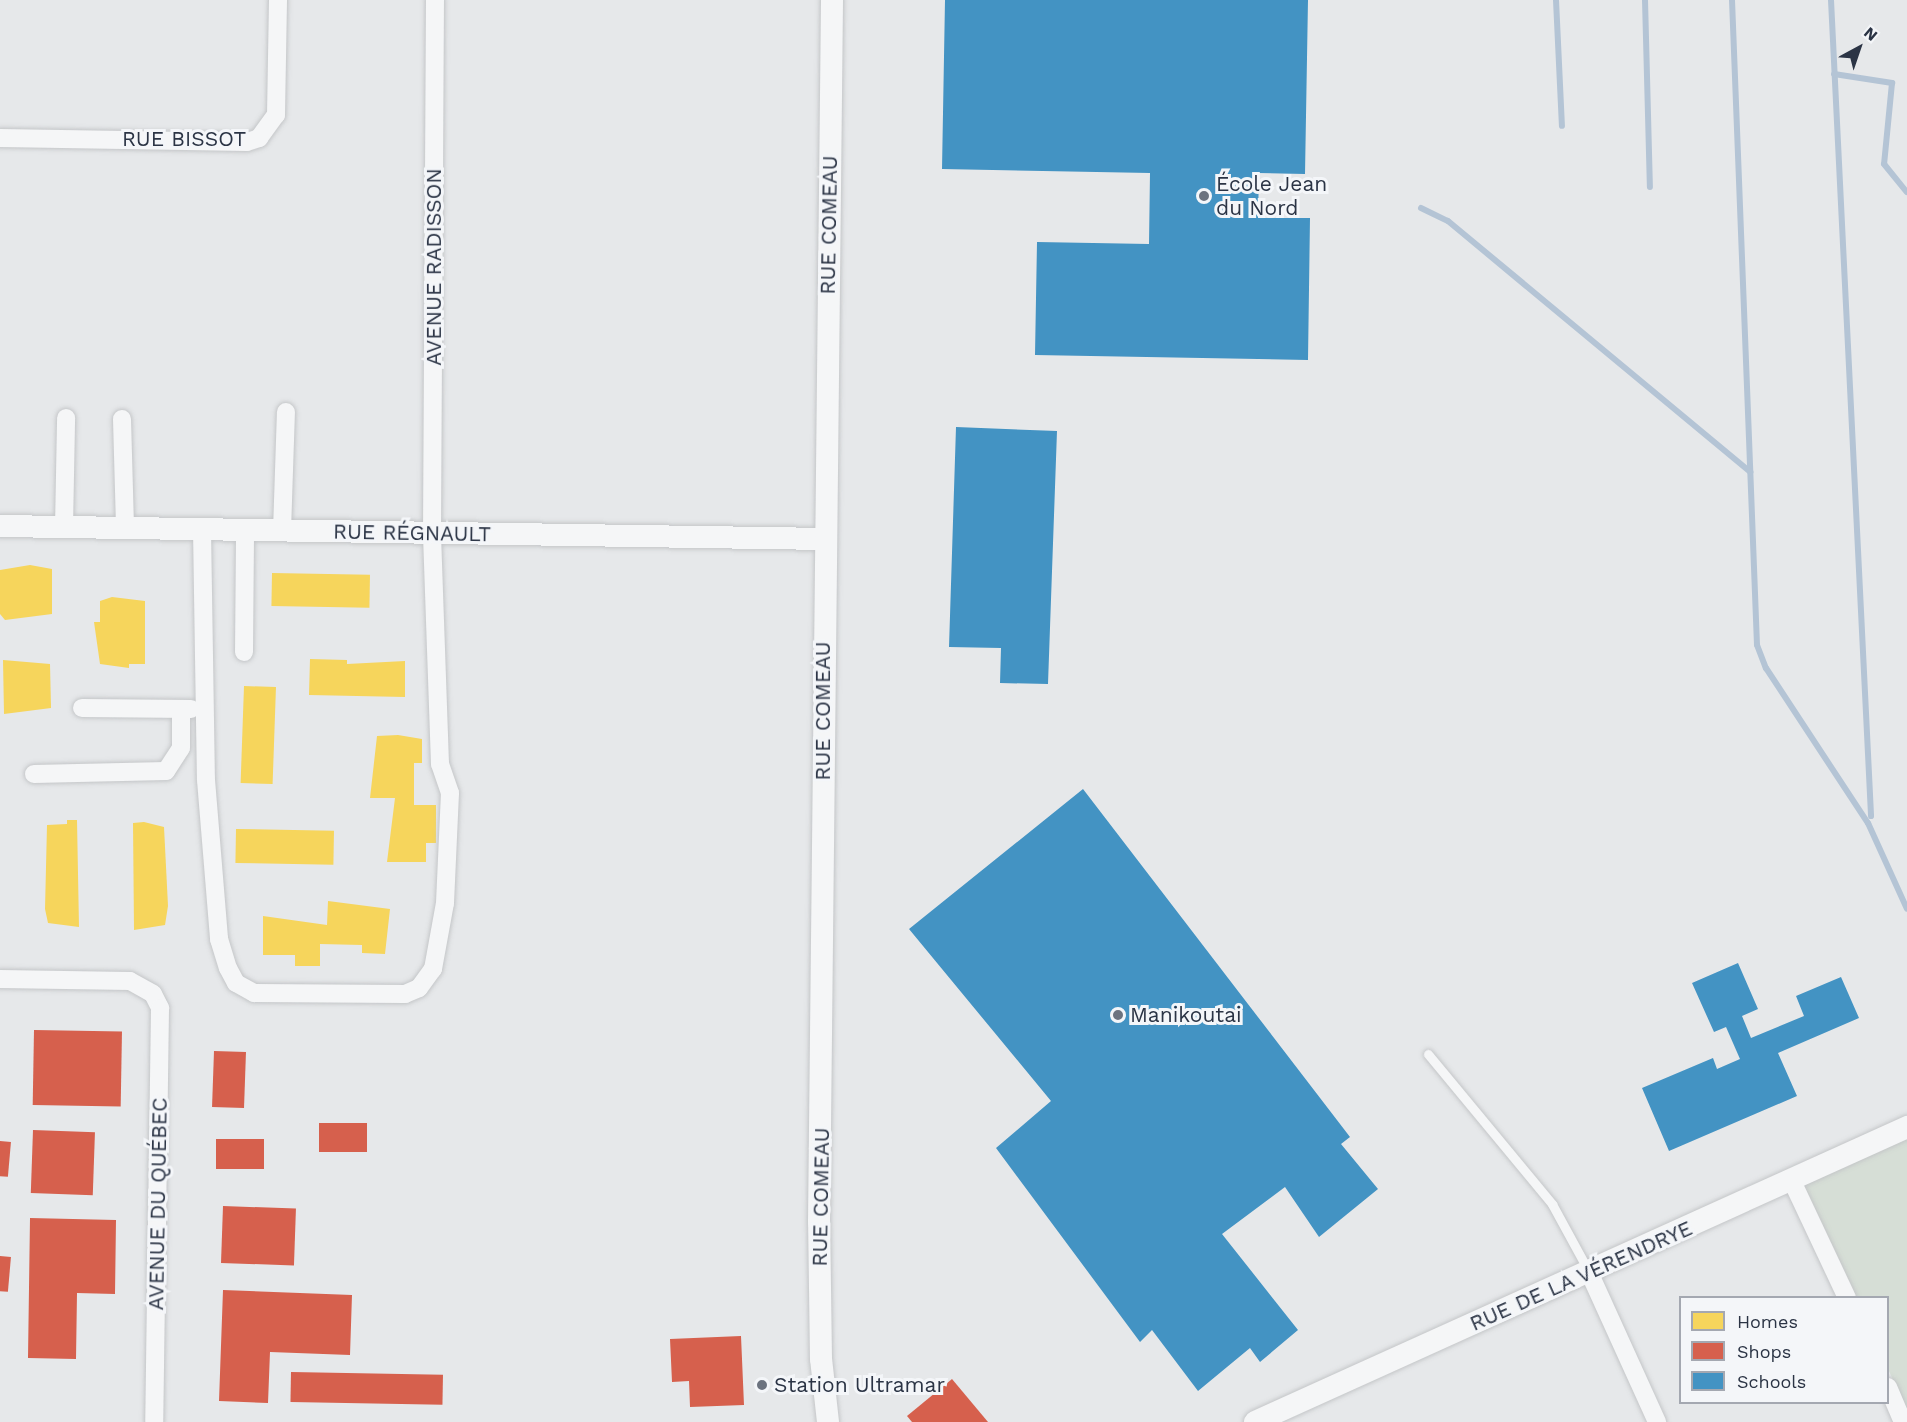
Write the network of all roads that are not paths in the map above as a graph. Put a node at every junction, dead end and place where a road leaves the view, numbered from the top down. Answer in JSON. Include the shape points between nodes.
{"nodes":[{"id":1,"x":278,"y":0,"type":"edge"},
{"id":2,"x":435,"y":0,"type":"edge"},
{"id":3,"x":831,"y":0,"type":"edge"},
{"id":4,"x":0,"y":138,"type":"edge"},
{"id":5,"x":286,"y":412,"type":"dead end"},
{"id":6,"x":66,"y":418,"type":"dead end"},
{"id":7,"x":122,"y":419,"type":"dead end"},
{"id":8,"x":0,"y":526,"type":"edge"},
{"id":9,"x":64,"y":527,"type":"junction"},
{"id":10,"x":125,"y":528,"type":"junction"},
{"id":11,"x":202,"y":529,"type":"junction"},
{"id":12,"x":245,"y":530,"type":"junction"},
{"id":13,"x":282,"y":531,"type":"junction"},
{"id":14,"x":432,"y":533,"type":"junction"},
{"id":15,"x":824,"y":539,"type":"junction"},
{"id":16,"x":244,"y":652,"type":"dead end"},
{"id":17,"x":82,"y":708,"type":"dead end"},
{"id":18,"x":181,"y":709,"type":"junction"},
{"id":19,"x":205,"y":709,"type":"junction"},
{"id":20,"x":33,"y":774,"type":"dead end"},
{"id":21,"x":0,"y":979,"type":"edge"},
{"id":22,"x":1428,"y":1054,"type":"dead end"},
{"id":23,"x":1907,"y":1127,"type":"edge"},
{"id":24,"x":1792,"y":1181,"type":"junction"},
{"id":25,"x":1588,"y":1272,"type":"junction"},
{"id":26,"x":1846,"y":1296,"type":"edge"},
{"id":27,"x":1889,"y":1391,"type":"edge"},
{"id":28,"x":154,"y":1422,"type":"edge"},
{"id":29,"x":828,"y":1422,"type":"edge"},
{"id":30,"x":1255,"y":1422,"type":"edge"},
{"id":31,"x":1657,"y":1422,"type":"edge"},
{"id":32,"x":1903,"y":1422,"type":"edge"}],
"edges":[{"from":1,"to":4,"type":"street","name":"RUE BISSOT","via":[[276,115],[259,138],[248,142]]},
{"from":2,"to":14,"type":"street","name":"AVENUE RADISSON"},
{"from":3,"to":15,"type":"street","name":"RUE COMEAU"},
{"from":5,"to":13,"type":"street"},
{"from":6,"to":9,"type":"street"},
{"from":7,"to":10,"type":"street"},
{"from":8,"to":9,"type":"street","name":"RUE RÉGNAULT"},
{"from":9,"to":10,"type":"street","name":"RUE RÉGNAULT"},
{"from":10,"to":11,"type":"street","name":"RUE RÉGNAULT"},
{"from":11,"to":12,"type":"street","name":"RUE RÉGNAULT"},
{"from":11,"to":19,"type":"street","name":"AVENUE RADISSON"},
{"from":12,"to":13,"type":"street","name":"RUE RÉGNAULT"},
{"from":12,"to":16,"type":"street"},
{"from":13,"to":14,"type":"street","name":"RUE RÉGNAULT"},
{"from":14,"to":15,"type":"street","name":"RUE RÉGNAULT"},
{"from":14,"to":19,"type":"street","name":"AVENUE RADISSON","via":[[440,764],[450,793],[445,903],[433,969],[419,988],[405,994],[254,993],[236,983],[219,939]]},
{"from":15,"to":29,"type":"street","name":"RUE COMEAU","via":[[819,1222],[821,1359]]},
{"from":17,"to":18,"type":"street"},
{"from":18,"to":19,"type":"street"},
{"from":18,"to":20,"type":"street","via":[[181,748],[166,771]]},
{"from":21,"to":28,"type":"street","name":"AVENUE DU QUÉBEC","via":[[130,981],[148,989],[160,1008]]},
{"from":22,"to":25,"type":"lane","via":[[1552,1203]]},
{"from":23,"to":24,"type":"street","name":"RUE DE LA VÉRENDRYE"},
{"from":24,"to":25,"type":"street","name":"RUE DE LA VÉRENDRYE"},
{"from":24,"to":26,"type":"street"},
{"from":25,"to":30,"type":"street","name":"RUE DE LA VÉRENDRYE"},
{"from":25,"to":31,"type":"street"},
{"from":27,"to":32,"type":"street"}]}
